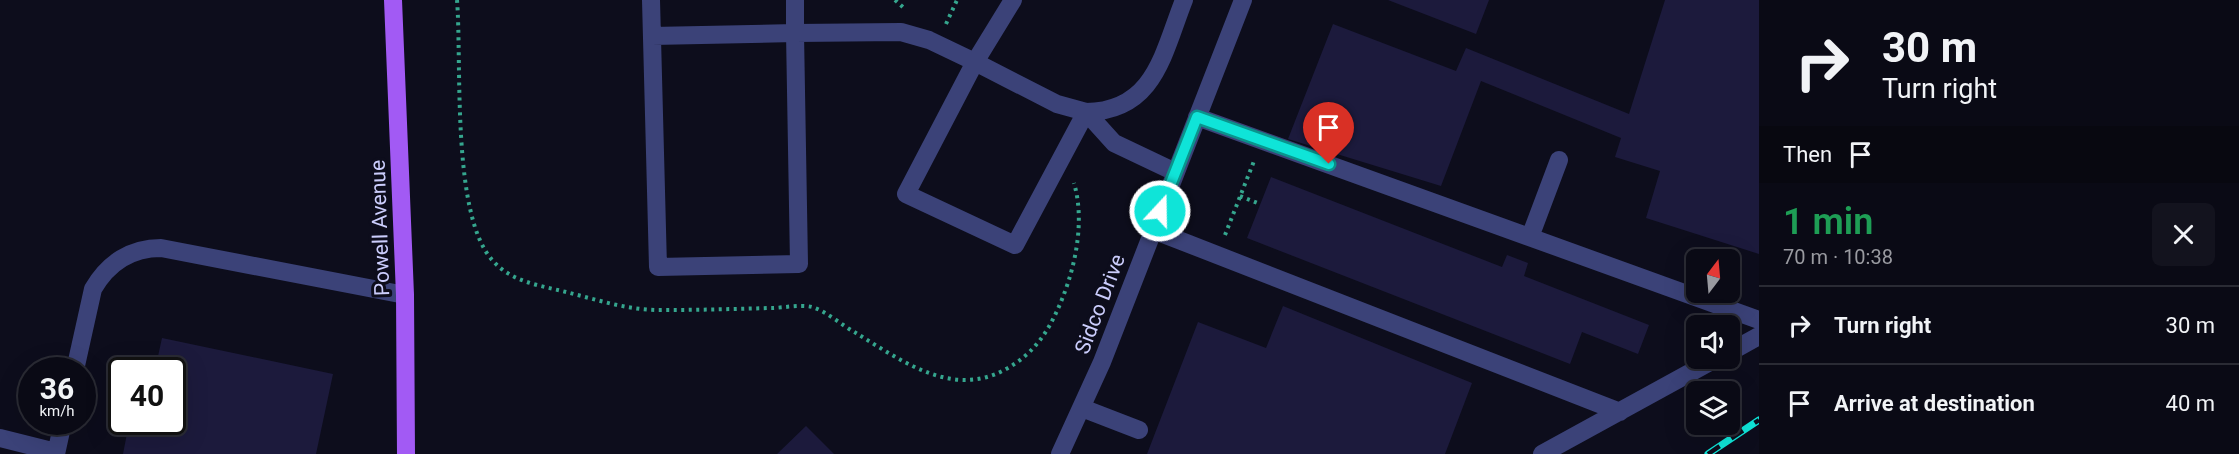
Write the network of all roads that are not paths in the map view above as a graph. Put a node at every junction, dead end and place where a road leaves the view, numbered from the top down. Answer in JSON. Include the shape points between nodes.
{"nodes":[{"id":1,"x":393,"y":0,"type":"edge"},
{"id":2,"x":651,"y":0,"type":"edge"},
{"id":3,"x":795,"y":0,"type":"edge"},
{"id":4,"x":1012,"y":0,"type":"edge"},
{"id":5,"x":1184,"y":0,"type":"edge"},
{"id":6,"x":1243,"y":0,"type":"edge"},
{"id":7,"x":795,"y":33,"type":"junction"},
{"id":8,"x":652,"y":36,"type":"junction"},
{"id":9,"x":975,"y":62,"type":"junction"},
{"id":10,"x":1086,"y":112,"type":"junction"},
{"id":11,"x":1197,"y":117,"type":"junction"},
{"id":12,"x":1559,"y":160,"type":"dead end"},
{"id":13,"x":1175,"y":172,"type":"junction"},
{"id":14,"x":1153,"y":230,"type":"junction"},
{"id":15,"x":1530,"y":237,"type":"junction"},
{"id":16,"x":405,"y":295,"type":"junction"},
{"id":17,"x":1759,"y":320,"type":"edge"},
{"id":18,"x":1759,"y":336,"type":"edge"},
{"id":19,"x":1740,"y":346,"type":"edge"},
{"id":20,"x":78,"y":357,"type":"edge"},
{"id":21,"x":1698,"y":369,"type":"edge"},
{"id":22,"x":1082,"y":408,"type":"junction"},
{"id":23,"x":1620,"y":412,"type":"junction"},
{"id":24,"x":1139,"y":430,"type":"dead end"},
{"id":25,"x":60,"y":435,"type":"edge"},
{"id":26,"x":0,"y":438,"type":"edge"},
{"id":27,"x":56,"y":453,"type":"edge"},
{"id":28,"x":406,"y":454,"type":"edge"},
{"id":29,"x":1060,"y":454,"type":"edge"},
{"id":30,"x":1542,"y":454,"type":"edge"}],
"edges":[{"from":1,"to":16,"type":"main road","name":"Powell Avenue"},
{"from":2,"to":8,"type":"street"},
{"from":3,"to":7,"type":"street"},
{"from":4,"to":9,"type":"street"},
{"from":5,"to":10,"type":"street","via":[[1155,74],[1145,89],[1114,109]]},
{"from":6,"to":11,"type":"street","name":"Sidco Drive"},
{"from":7,"to":8,"type":"street"},
{"from":7,"to":8,"type":"street","via":[[799,264],[658,267]]},
{"from":7,"to":9,"type":"street","via":[[901,32],[929,40]]},
{"from":9,"to":10,"type":"street","via":[[1057,104]]},
{"from":9,"to":10,"type":"street","via":[[906,194],[1015,245]]},
{"from":10,"to":13,"type":"street","via":[[1114,143]]},
{"from":11,"to":13,"type":"street","name":"Sidco Drive"},
{"from":11,"to":15,"type":"street"},
{"from":12,"to":15,"type":"street"},
{"from":13,"to":14,"type":"street","name":"Sidco Drive"},
{"from":14,"to":22,"type":"street","name":"Sidco Drive"},
{"from":14,"to":23,"type":"street"},
{"from":15,"to":17,"type":"street"},
{"from":16,"to":20,"type":"street","via":[[147,248],[116,261],[98,280]]},
{"from":16,"to":28,"type":"main road","name":"Powell Avenue"},
{"from":18,"to":19,"type":"street"},
{"from":21,"to":23,"type":"street"},
{"from":22,"to":24,"type":"street"},
{"from":22,"to":29,"type":"street","name":"Sidco Drive"},
{"from":23,"to":30,"type":"street"},
{"from":25,"to":27,"type":"street"},
{"from":26,"to":27,"type":"street"}]}
